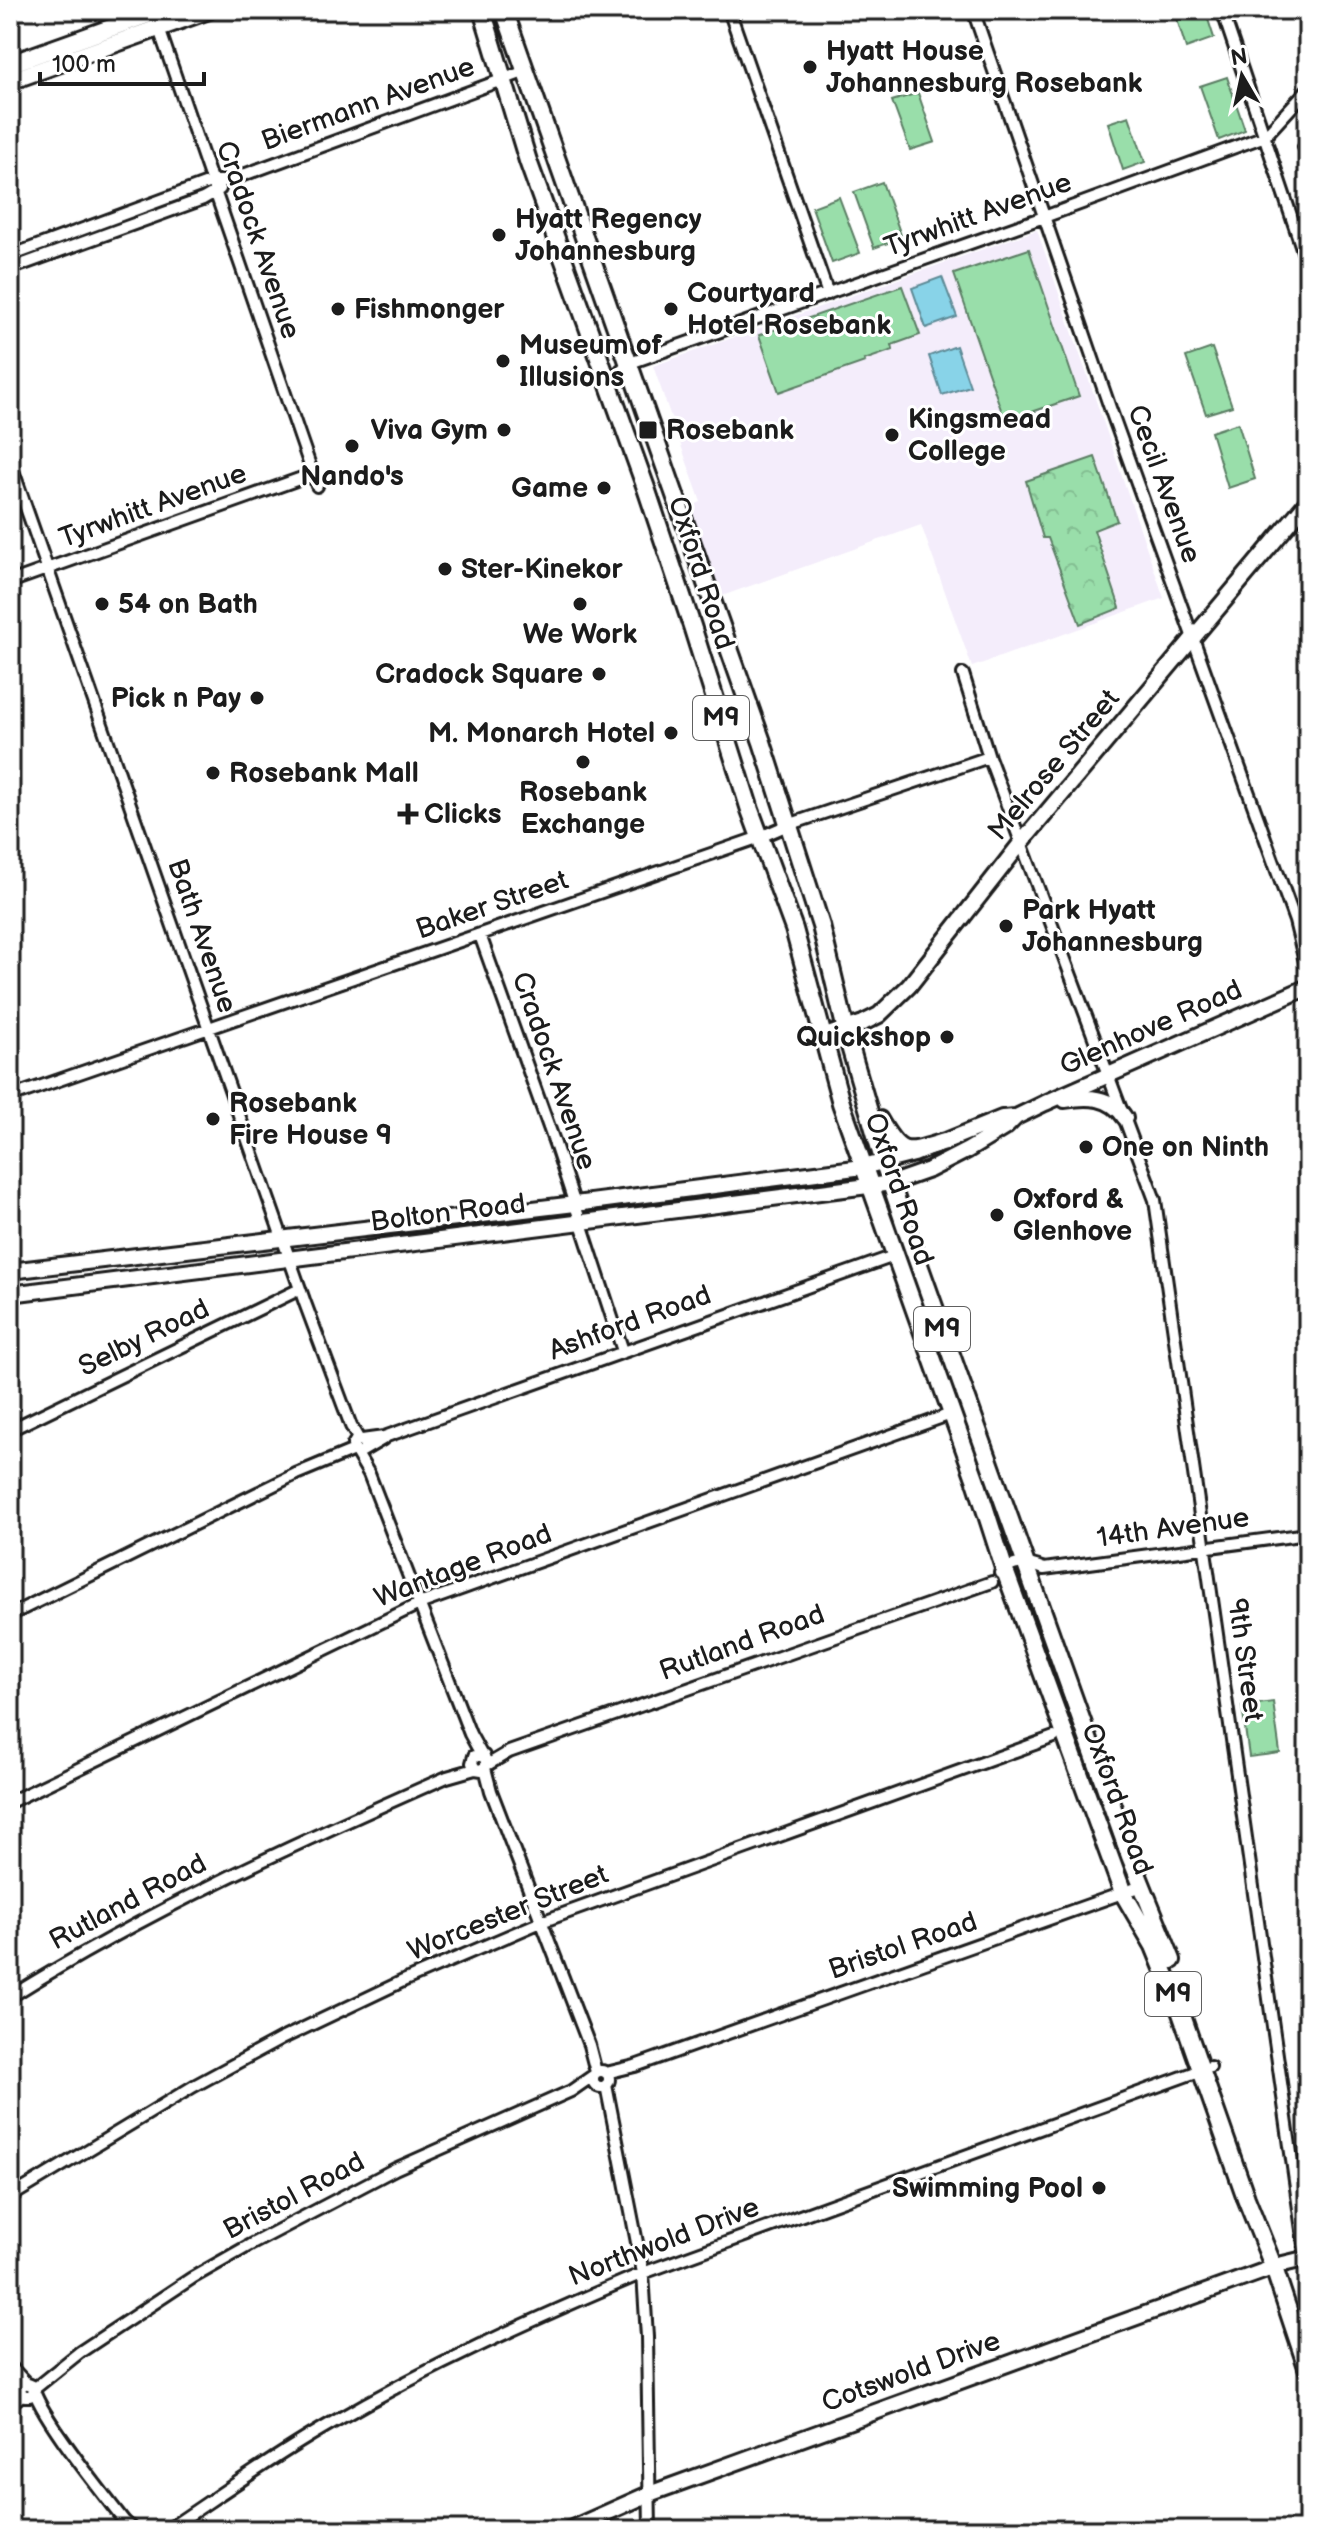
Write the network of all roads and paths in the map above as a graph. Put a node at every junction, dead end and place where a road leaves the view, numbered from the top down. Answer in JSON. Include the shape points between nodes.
{"nodes":[{"id":1,"x":209,"y":10,"type":"edge"},
{"id":2,"x":482,"y":10,"type":"edge"},
{"id":3,"x":504,"y":10,"type":"edge"},
{"id":4,"x":729,"y":10,"type":"edge"},
{"id":5,"x":973,"y":10,"type":"edge"},
{"id":6,"x":1222,"y":10,"type":"edge"},
{"id":7,"x":156,"y":15,"type":"edge"},
{"id":8,"x":10,"y":64,"type":"edge"},
{"id":9,"x":526,"y":71,"type":"junction"},
{"id":10,"x":502,"y":80,"type":"junction"},
{"id":11,"x":10,"y":81,"type":"edge"},
{"id":12,"x":1308,"y":89,"type":"edge"},
{"id":13,"x":1265,"y":136,"type":"junction"},
{"id":14,"x":215,"y":187,"type":"junction"},
{"id":15,"x":1044,"y":217,"type":"junction"},
{"id":16,"x":88,"y":227,"type":"junction"},
{"id":17,"x":93,"y":240,"type":"junction"},
{"id":18,"x":10,"y":256,"type":"edge"},
{"id":19,"x":1308,"y":266,"type":"edge"},
{"id":20,"x":10,"y":269,"type":"edge"},
{"id":21,"x":828,"y":294,"type":"junction"},
{"id":22,"x":630,"y":363,"type":"junction"},
{"id":23,"x":610,"y":386,"type":"junction"},
{"id":24,"x":11,"y":466,"type":"edge"},
{"id":25,"x":313,"y":474,"type":"junction"},
{"id":26,"x":317,"y":486,"type":"dead end"},
{"id":27,"x":1308,"y":501,"type":"edge"},
{"id":28,"x":48,"y":569,"type":"junction"},
{"id":29,"x":10,"y":582,"type":"edge"},
{"id":30,"x":1194,"y":638,"type":"junction"},
{"id":31,"x":963,"y":674,"type":"dead end"},
{"id":32,"x":989,"y":757,"type":"junction"},
{"id":33,"x":788,"y":825,"type":"junction"},
{"id":34,"x":760,"y":837,"type":"junction"},
{"id":35,"x":1021,"y":843,"type":"junction"},
{"id":36,"x":480,"y":935,"type":"junction"},
{"id":37,"x":1308,"y":974,"type":"edge"},
{"id":38,"x":1308,"y":987,"type":"edge"},
{"id":39,"x":209,"y":1027,"type":"junction"},
{"id":40,"x":845,"y":1030,"type":"junction"},
{"id":41,"x":822,"y":1037,"type":"junction"},
{"id":42,"x":1109,"y":1077,"type":"junction"},
{"id":43,"x":864,"y":1094,"type":"junction"},
{"id":44,"x":10,"y":1097,"type":"edge"},
{"id":45,"x":1045,"y":1103,"type":"junction"},
{"id":46,"x":1016,"y":1117,"type":"junction"},
{"id":47,"x":1125,"y":1118,"type":"junction"},
{"id":48,"x":945,"y":1142,"type":"junction"},
{"id":49,"x":884,"y":1163,"type":"junction"},
{"id":50,"x":863,"y":1167,"type":"junction"},
{"id":51,"x":892,"y":1183,"type":"junction"},
{"id":52,"x":872,"y":1187,"type":"junction"},
{"id":53,"x":575,"y":1204,"type":"junction"},
{"id":54,"x":580,"y":1223,"type":"junction"},
{"id":55,"x":283,"y":1237,"type":"junction"},
{"id":56,"x":894,"y":1256,"type":"junction"},
{"id":57,"x":290,"y":1258,"type":"junction"},
{"id":58,"x":10,"y":1271,"type":"edge"},
{"id":59,"x":300,"y":1289,"type":"junction"},
{"id":60,"x":10,"y":1294,"type":"edge"},
{"id":61,"x":623,"y":1351,"type":"junction"},
{"id":62,"x":951,"y":1414,"type":"junction"},
{"id":63,"x":10,"y":1430,"type":"edge"},
{"id":64,"x":358,"y":1446,"type":"junction"},
{"id":65,"x":1308,"y":1534,"type":"edge"},
{"id":66,"x":1205,"y":1548,"type":"junction"},
{"id":67,"x":1027,"y":1562,"type":"junction"},
{"id":68,"x":1004,"y":1568,"type":"junction"},
{"id":69,"x":1039,"y":1575,"type":"junction"},
{"id":70,"x":992,"y":1582,"type":"junction"},
{"id":71,"x":1011,"y":1587,"type":"junction"},
{"id":72,"x":419,"y":1604,"type":"junction"},
{"id":73,"x":10,"y":1615,"type":"edge"},
{"id":74,"x":1081,"y":1718,"type":"junction"},
{"id":75,"x":1062,"y":1734,"type":"junction"},
{"id":76,"x":1087,"y":1735,"type":"junction"},
{"id":77,"x":480,"y":1762,"type":"junction"},
{"id":78,"x":10,"y":1802,"type":"edge"},
{"id":79,"x":1142,"y":1886,"type":"junction"},
{"id":80,"x":1123,"y":1893,"type":"junction"},
{"id":81,"x":541,"y":1922,"type":"junction"},
{"id":82,"x":10,"y":1997,"type":"edge"},
{"id":83,"x":1206,"y":2069,"type":"junction"},
{"id":84,"x":601,"y":2078,"type":"junction"},
{"id":85,"x":10,"y":2197,"type":"edge"},
{"id":86,"x":1307,"y":2258,"type":"edge"},
{"id":87,"x":1278,"y":2266,"type":"junction"},
{"id":88,"x":643,"y":2273,"type":"junction"},
{"id":89,"x":1308,"y":2337,"type":"edge"},
{"id":90,"x":10,"y":2368,"type":"edge"},
{"id":91,"x":1308,"y":2370,"type":"edge"},
{"id":92,"x":27,"y":2389,"type":"junction"},
{"id":93,"x":10,"y":2398,"type":"edge"},
{"id":94,"x":10,"y":2404,"type":"edge"},
{"id":95,"x":649,"y":2494,"type":"junction"},
{"id":96,"x":128,"y":2527,"type":"edge"},
{"id":97,"x":167,"y":2530,"type":"edge"},
{"id":98,"x":568,"y":2530,"type":"edge"},
{"id":99,"x":650,"y":2530,"type":"edge"}],
"edges":[{"from":1,"to":7,"type":"main road"},
{"from":2,"to":10,"type":"main road","name":"Oxford Road","number":"M9"},
{"from":3,"to":9,"type":"main road","name":"Oxford Road","number":"M9"},
{"from":4,"to":21,"type":"street"},
{"from":5,"to":15,"type":"street","name":"Cecil Avenue"},
{"from":6,"to":13,"type":"street"},
{"from":7,"to":8,"type":"main road"},
{"from":7,"to":11,"type":"main road"},
{"from":7,"to":14,"type":"street","name":"Cradock Avenue"},
{"from":9,"to":10,"type":"street","name":"Biermann Avenue"},
{"from":9,"to":22,"type":"main road","name":"Oxford Road","number":"M9"},
{"from":10,"to":14,"type":"street","name":"Biermann Avenue"},
{"from":10,"to":23,"type":"main road","name":"Oxford Road","number":"M9"},
{"from":12,"to":13,"type":"street","name":"Tyrwhitt Avenue"},
{"from":13,"to":15,"type":"street","name":"Tyrwhitt Avenue"},
{"from":13,"to":19,"type":"street"},
{"from":14,"to":16,"type":"street","name":"Biermann Avenue"},
{"from":14,"to":17,"type":"street","name":"Biermann Avenue"},
{"from":14,"to":25,"type":"street","name":"Cradock Avenue"},
{"from":15,"to":21,"type":"street","name":"Tyrwhitt Avenue"},
{"from":15,"to":30,"type":"street","name":"Cecil Avenue"},
{"from":16,"to":17,"type":"street"},
{"from":16,"to":18,"type":"street","name":"Biermann Avenue"},
{"from":17,"to":20,"type":"street","name":"Biermann Avenue"},
{"from":21,"to":22,"type":"street","name":"Tyrwhitt Avenue"},
{"from":22,"to":23,"type":"street","name":"Tyrwhitt Avenue"},
{"from":22,"to":33,"type":"main road","name":"Oxford Road","number":"M9"},
{"from":23,"to":34,"type":"main road","name":"Oxford Road","number":"M9"},
{"from":24,"to":28,"type":"street","name":"Bath Avenue"},
{"from":25,"to":26,"type":"street","name":"Cradock Avenue"},
{"from":25,"to":28,"type":"street","name":"Tyrwhitt Avenue"},
{"from":27,"to":30,"type":"main road","name":"Melrose Street"},
{"from":28,"to":29,"type":"street","name":"Tyrwhitt Avenue"},
{"from":28,"to":39,"type":"street","name":"Bath Avenue"},
{"from":30,"to":35,"type":"main road","name":"Melrose Street"},
{"from":30,"to":37,"type":"street","name":"Cecil Avenue","via":[[1295,921]]},
{"from":31,"to":32,"type":"street","name":"9th Street"},
{"from":32,"to":33,"type":"street","name":"Baker Street"},
{"from":32,"to":35,"type":"street","name":"9th Street"},
{"from":33,"to":34,"type":"street","name":"Baker Street"},
{"from":33,"to":40,"type":"main road","name":"Oxford Road","number":"M9","via":[[821,926]]},
{"from":34,"to":36,"type":"street","name":"Baker Street"},
{"from":34,"to":41,"type":"main road","name":"Oxford Road","number":"M9","via":[[797,939]]},
{"from":35,"to":40,"type":"main road","name":"Melrose Street","via":[[899,998],[879,1015]]},
{"from":35,"to":42,"type":"street","name":"9th Street"},
{"from":36,"to":39,"type":"street","name":"Baker Street"},
{"from":36,"to":53,"type":"street","name":"Cradock Avenue"},
{"from":38,"to":42,"type":"main road","name":"Glenhove Road"},
{"from":39,"to":44,"type":"street","name":"Baker Street"},
{"from":39,"to":55,"type":"street","name":"Bath Avenue"},
{"from":40,"to":41,"type":"main road","name":"Melrose Street"},
{"from":40,"to":43,"type":"main road","name":"Oxford Road","number":"M9"},
{"from":41,"to":50,"type":"main road","name":"Oxford Road","number":"M9"},
{"from":42,"to":45,"type":"main road","name":"Glenhove Road"},
{"from":42,"to":47,"type":"street","name":"9th Street"},
{"from":43,"to":48,"type":"main road","via":[[900,1149]]},
{"from":43,"to":49,"type":"main road","name":"Oxford Road","number":"M9"},
{"from":45,"to":46,"type":"main road","name":"Glenhove Road"},
{"from":45,"to":47,"type":"main road","via":[[1099,1098]]},
{"from":46,"to":48,"type":"main road","name":"Glenhove Road"},
{"from":46,"to":51,"type":"main road","name":"Glenhove Road","via":[[968,1150]]},
{"from":47,"to":66,"type":"street","name":"9th Street","via":[[1155,1200]]},
{"from":48,"to":49,"type":"main road","name":"Glenhove Road"},
{"from":49,"to":50,"type":"main road","name":"Bolton Road"},
{"from":49,"to":51,"type":"main road","name":"Oxford Road","number":"M9"},
{"from":50,"to":52,"type":"main road","name":"Oxford Road","number":"M9"},
{"from":50,"to":53,"type":"main road","name":"Bolton Road"},
{"from":51,"to":52,"type":"main road","name":"Bolton Road"},
{"from":51,"to":67,"type":"main road","name":"Oxford Road","number":"M9"},
{"from":52,"to":54,"type":"main road","name":"Bolton Road"},
{"from":52,"to":56,"type":"main road","name":"Oxford Road","number":"M9"},
{"from":53,"to":54,"type":"street","name":"Cradock Avenue"},
{"from":53,"to":55,"type":"main road","name":"Bolton Road"},
{"from":54,"to":57,"type":"main road","name":"Bolton Road"},
{"from":54,"to":61,"type":"street","name":"Cradock Avenue"},
{"from":55,"to":57,"type":"street","name":"Bath Avenue"},
{"from":55,"to":58,"type":"main road","name":"Bolton Road"},
{"from":56,"to":61,"type":"street","name":"Ashford Road"},
{"from":56,"to":62,"type":"main road","name":"Oxford Road","number":"M9"},
{"from":57,"to":59,"type":"street","name":"Bath Avenue"},
{"from":57,"to":60,"type":"main road","name":"Bolton Road"},
{"from":59,"to":63,"type":"street","name":"Selby Road"},
{"from":59,"to":64,"type":"street","name":"Bath Avenue"},
{"from":61,"to":64,"type":"street","name":"Ashford Road"},
{"from":62,"to":68,"type":"main road","name":"Oxford Road","number":"M9"},
{"from":62,"to":72,"type":"street","name":"Wantage Road"},
{"from":64,"to":72,"type":"street","name":"Bath Avenue"},
{"from":64,"to":73,"type":"street","name":"Ashford Road"},
{"from":65,"to":66,"type":"street","name":"14th Avenue"},
{"from":66,"to":69,"type":"street","name":"14th Avenue"},
{"from":66,"to":86,"type":"street","name":"9th Street"},
{"from":67,"to":68,"type":"street"},
{"from":67,"to":69,"type":"main road","name":"Oxford Road","number":"M9"},
{"from":68,"to":70,"type":"street"},
{"from":68,"to":71,"type":"main road","name":"Oxford Road","number":"M9"},
{"from":69,"to":71,"type":"street","name":"14th Avenue"},
{"from":69,"to":74,"type":"main road","name":"Oxford Road","number":"M9"},
{"from":70,"to":71,"type":"street"},
{"from":70,"to":77,"type":"street","name":"Rutland Road"},
{"from":71,"to":75,"type":"main road","name":"Oxford Road","number":"M9"},
{"from":72,"to":77,"type":"street","name":"Bath Avenue"},
{"from":72,"to":78,"type":"street","name":"Wantage Road"},
{"from":74,"to":75,"type":"street"},
{"from":74,"to":76,"type":"main road","name":"Oxford Road","number":"M9"},
{"from":75,"to":76,"type":"street"},
{"from":75,"to":80,"type":"main road","name":"Oxford Road","number":"M9"},
{"from":75,"to":81,"type":"street","name":"Worcester Street"},
{"from":76,"to":79,"type":"main road","name":"Oxford Road","number":"M9"},
{"from":77,"to":81,"type":"street","name":"Bath Avenue"},
{"from":77,"to":82,"type":"street","name":"Rutland Road","via":[[211,1884]]},
{"from":79,"to":80,"type":"street","name":"Bristol Road"},
{"from":79,"to":83,"type":"main road","name":"Oxford Road","number":"M9","via":[[1177,1973]]},
{"from":80,"to":83,"type":"main road","name":"Oxford Road","number":"M9","via":[[1154,1946]]},
{"from":80,"to":84,"type":"street","name":"Bristol Road"},
{"from":81,"to":84,"type":"street","name":"Bath Avenue","via":[[596,2053]]},
{"from":81,"to":85,"type":"street","name":"Worcester Street","via":[[281,2039],[156,2107]]},
{"from":83,"to":87,"type":"main road","name":"Oxford Road","number":"M9"},
{"from":83,"to":88,"type":"street","name":"Northwold Drive"},
{"from":84,"to":88,"type":"street","name":"Bath Avenue"},
{"from":84,"to":92,"type":"street","name":"Bristol Road","via":[[303,2216],[192,2278]]},
{"from":86,"to":87,"type":"main road","name":"Cotswold Drive"},
{"from":87,"to":89,"type":"main road","name":"Oxford Road","number":"M9"},
{"from":87,"to":91,"type":"main road","name":"Oxford Road","number":"M9"},
{"from":87,"to":95,"type":"main road","name":"Cotswold Drive"},
{"from":88,"to":95,"type":"street","name":"Bath Avenue"},
{"from":88,"to":97,"type":"street","name":"Northwold Drive","via":[[493,2339],[371,2401]]},
{"from":90,"to":92,"type":"street"},
{"from":92,"to":93,"type":"street","name":"Bristol Road"},
{"from":92,"to":94,"type":"street","name":"Bristol Road"},
{"from":92,"to":96,"type":"street"},
{"from":95,"to":98,"type":"main road","name":"Cotswold Drive"},
{"from":95,"to":99,"type":"street","name":"Bath Avenue"}]}
